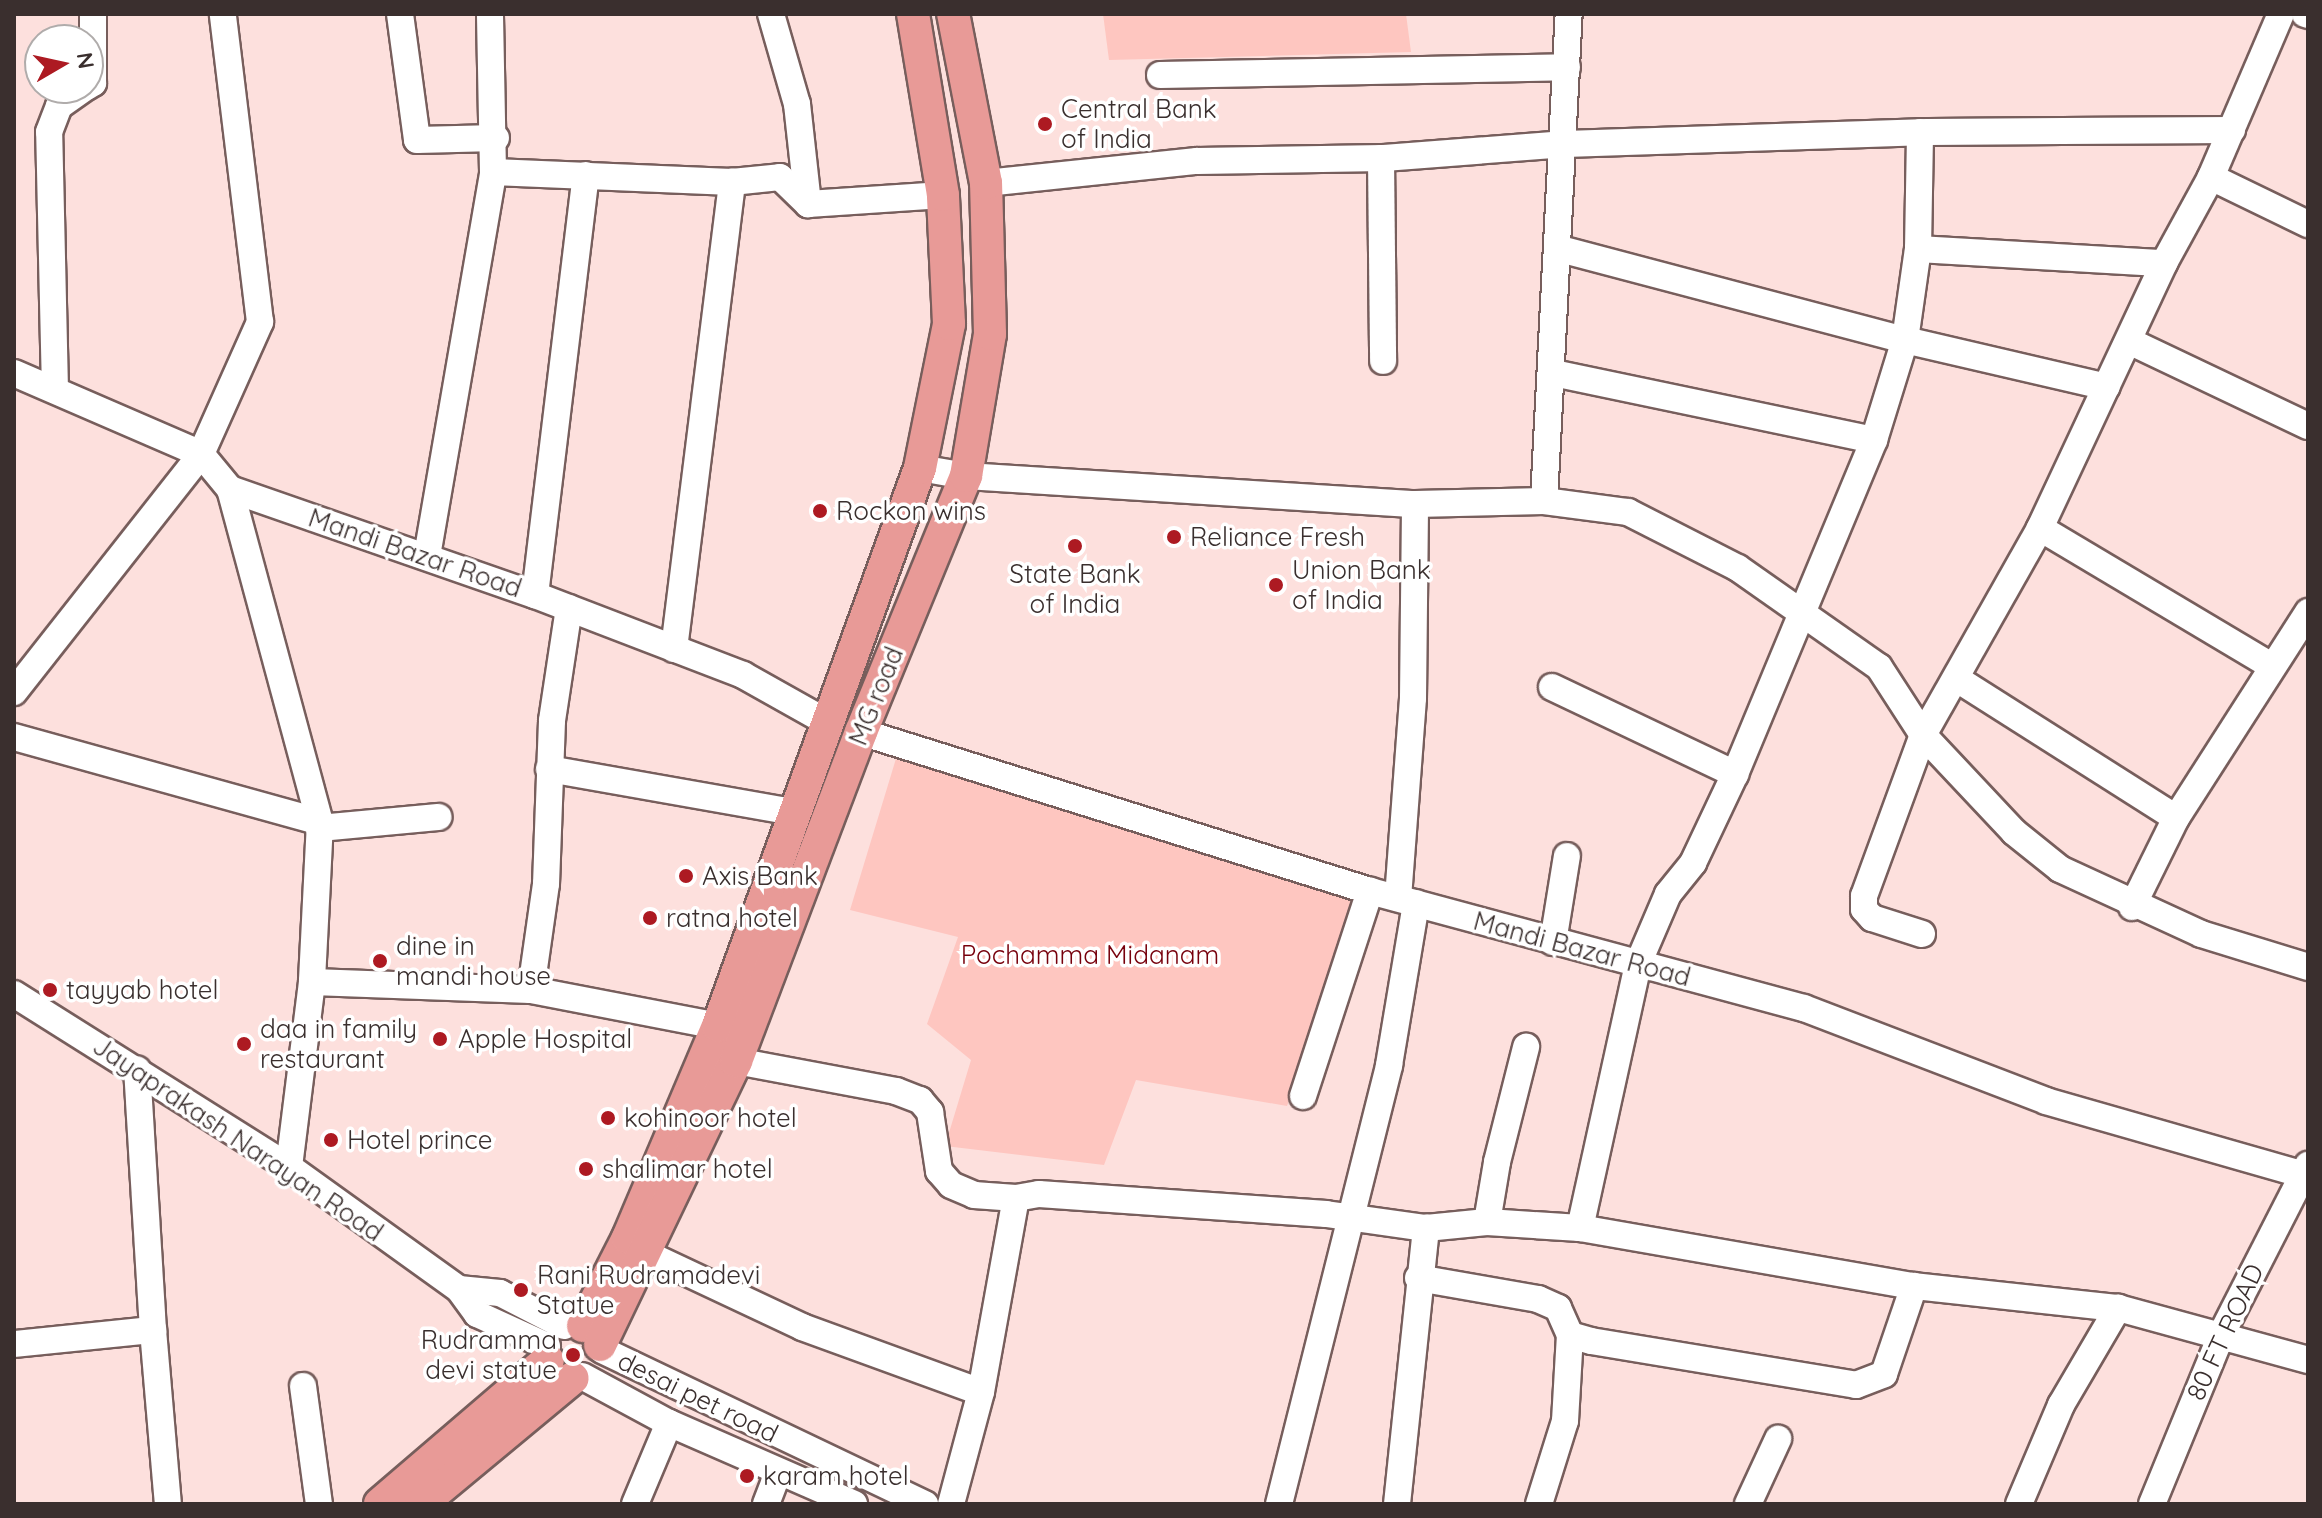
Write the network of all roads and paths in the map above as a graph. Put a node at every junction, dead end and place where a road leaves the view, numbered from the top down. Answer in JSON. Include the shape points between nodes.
{"nodes":[{"id":1,"x":223,"y":14,"type":"edge"},
{"id":2,"x":400,"y":14,"type":"edge"},
{"id":3,"x":490,"y":14,"type":"edge"},
{"id":4,"x":771,"y":14,"type":"edge"},
{"id":5,"x":913,"y":14,"type":"edge"},
{"id":6,"x":953,"y":14,"type":"edge"},
{"id":7,"x":1569,"y":14,"type":"edge"},
{"id":8,"x":2281,"y":14,"type":"edge"},
{"id":9,"x":1567,"y":67,"type":"junction"},
{"id":10,"x":1160,"y":75,"type":"dead end"},
{"id":11,"x":62,"y":104,"type":"edge"},
{"id":12,"x":2232,"y":130,"type":"junction"},
{"id":13,"x":1920,"y":132,"type":"junction"},
{"id":14,"x":496,"y":138,"type":"junction"},
{"id":15,"x":1565,"y":144,"type":"junction"},
{"id":16,"x":1381,"y":158,"type":"junction"},
{"id":17,"x":493,"y":172,"type":"junction"},
{"id":18,"x":586,"y":175,"type":"junction"},
{"id":19,"x":2211,"y":177,"type":"junction"},
{"id":20,"x":732,"y":182,"type":"junction"},
{"id":21,"x":986,"y":183,"type":"junction"},
{"id":22,"x":943,"y":195,"type":"junction"},
{"id":23,"x":808,"y":204,"type":"junction"},
{"id":24,"x":2308,"y":224,"type":"edge"},
{"id":25,"x":1560,"y":249,"type":"junction"},
{"id":26,"x":1918,"y":249,"type":"junction"},
{"id":27,"x":2164,"y":263,"type":"junction"},
{"id":28,"x":1905,"y":340,"type":"junction"},
{"id":29,"x":2129,"y":341,"type":"junction"},
{"id":30,"x":1383,"y":361,"type":"dead end"},
{"id":31,"x":14,"y":373,"type":"edge"},
{"id":32,"x":1553,"y":373,"type":"junction"},
{"id":33,"x":2107,"y":387,"type":"junction"},
{"id":34,"x":55,"y":390,"type":"junction"},
{"id":35,"x":2308,"y":426,"type":"edge"},
{"id":36,"x":1874,"y":440,"type":"junction"},
{"id":37,"x":201,"y":454,"type":"junction"},
{"id":38,"x":920,"y":468,"type":"junction"},
{"id":39,"x":966,"y":476,"type":"junction"},
{"id":40,"x":230,"y":489,"type":"junction"},
{"id":41,"x":1544,"y":501,"type":"junction"},
{"id":42,"x":1415,"y":504,"type":"junction"},
{"id":43,"x":2040,"y":528,"type":"junction"},
{"id":44,"x":427,"y":556,"type":"junction"},
{"id":45,"x":535,"y":595,"type":"junction"},
{"id":46,"x":569,"y":608,"type":"junction"},
{"id":47,"x":1800,"y":611,"type":"junction"},
{"id":48,"x":2308,"y":612,"type":"edge"},
{"id":49,"x":674,"y":649,"type":"junction"},
{"id":50,"x":2270,"y":665,"type":"junction"},
{"id":51,"x":1957,"y":679,"type":"junction"},
{"id":52,"x":1552,"y":687,"type":"dead end"},
{"id":53,"x":14,"y":692,"type":"edge"},
{"id":54,"x":825,"y":721,"type":"junction"},
{"id":55,"x":861,"y":732,"type":"junction"},
{"id":56,"x":1923,"y":735,"type":"junction"},
{"id":57,"x":14,"y":737,"type":"edge"},
{"id":58,"x":549,"y":769,"type":"junction"},
{"id":59,"x":1735,"y":774,"type":"junction"},
{"id":60,"x":794,"y":812,"type":"junction"},
{"id":61,"x":438,"y":817,"type":"dead end"},
{"id":62,"x":2176,"y":818,"type":"junction"},
{"id":63,"x":320,"y":825,"type":"junction"},
{"id":64,"x":1567,"y":856,"type":"dead end"},
{"id":65,"x":1370,"y":891,"type":"junction"},
{"id":66,"x":1407,"y":901,"type":"junction"},
{"id":67,"x":2132,"y":907,"type":"junction"},
{"id":68,"x":1922,"y":934,"type":"dead end"},
{"id":69,"x":1553,"y":942,"type":"junction"},
{"id":70,"x":1638,"y":964,"type":"junction"},
{"id":71,"x":2308,"y":967,"type":"edge"},
{"id":72,"x":312,"y":982,"type":"junction"},
{"id":73,"x":531,"y":990,"type":"junction"},
{"id":74,"x":14,"y":994,"type":"edge"},
{"id":75,"x":718,"y":1026,"type":"junction"},
{"id":76,"x":1526,"y":1047,"type":"dead end"},
{"id":77,"x":736,"y":1061,"type":"junction"},
{"id":78,"x":137,"y":1069,"type":"junction"},
{"id":79,"x":1303,"y":1096,"type":"dead end"},
{"id":80,"x":289,"y":1167,"type":"junction"},
{"id":81,"x":2304,"y":1170,"type":"edge"},
{"id":82,"x":1016,"y":1198,"type":"junction"},
{"id":83,"x":1354,"y":1221,"type":"junction"},
{"id":84,"x":1487,"y":1222,"type":"junction"},
{"id":85,"x":1426,"y":1228,"type":"junction"},
{"id":86,"x":1580,"y":1228,"type":"junction"},
{"id":87,"x":645,"y":1253,"type":"junction"},
{"id":88,"x":1418,"y":1278,"type":"junction"},
{"id":89,"x":1914,"y":1286,"type":"junction"},
{"id":90,"x":2118,"y":1308,"type":"junction"},
{"id":91,"x":153,"y":1330,"type":"junction"},
{"id":92,"x":2222,"y":1333,"type":"junction"},
{"id":93,"x":1570,"y":1335,"type":"junction"},
{"id":94,"x":14,"y":1344,"type":"edge"},
{"id":95,"x":575,"y":1351,"type":"junction"},
{"id":96,"x":2308,"y":1360,"type":"edge"},
{"id":97,"x":303,"y":1386,"type":"dead end"},
{"id":98,"x":981,"y":1392,"type":"junction"},
{"id":99,"x":669,"y":1423,"type":"junction"},
{"id":100,"x":1778,"y":1439,"type":"dead end"},
{"id":101,"x":778,"y":1472,"type":"junction"},
{"id":102,"x":2161,"y":1502,"type":"edge"},
{"id":103,"x":168,"y":1504,"type":"edge"},
{"id":104,"x":319,"y":1504,"type":"edge"},
{"id":105,"x":380,"y":1504,"type":"edge"},
{"id":106,"x":421,"y":1504,"type":"edge"},
{"id":107,"x":635,"y":1504,"type":"edge"},
{"id":108,"x":766,"y":1504,"type":"edge"},
{"id":109,"x":854,"y":1504,"type":"edge"},
{"id":110,"x":925,"y":1504,"type":"edge"},
{"id":111,"x":951,"y":1504,"type":"edge"},
{"id":112,"x":1279,"y":1504,"type":"edge"},
{"id":113,"x":1397,"y":1504,"type":"edge"},
{"id":114,"x":1539,"y":1504,"type":"edge"},
{"id":115,"x":1748,"y":1504,"type":"edge"},
{"id":116,"x":2019,"y":1504,"type":"edge"}],
"edges":[{"from":1,"to":37,"type":"street","via":[[260,322]]},
{"from":2,"to":14,"type":"street","via":[[417,140]]},
{"from":3,"to":14,"type":"street"},
{"from":4,"to":23,"type":"street","via":[[797,104]]},
{"from":5,"to":22,"type":"main road","name":"MG road"},
{"from":6,"to":21,"type":"main road","name":"MG road"},
{"from":7,"to":9,"type":"street"},
{"from":8,"to":12,"type":"street"},
{"from":9,"to":10,"type":"street"},
{"from":9,"to":15,"type":"street"},
{"from":11,"to":34,"type":"street","via":[[49,132]]},
{"from":12,"to":13,"type":"street"},
{"from":12,"to":19,"type":"street"},
{"from":13,"to":15,"type":"street"},
{"from":13,"to":26,"type":"street"},
{"from":14,"to":17,"type":"street"},
{"from":15,"to":16,"type":"street"},
{"from":15,"to":25,"type":"street"},
{"from":16,"to":21,"type":"street","via":[[1197,161]]},
{"from":16,"to":30,"type":"street"},
{"from":17,"to":18,"type":"street"},
{"from":17,"to":44,"type":"street"},
{"from":18,"to":20,"type":"street"},
{"from":18,"to":45,"type":"street"},
{"from":19,"to":24,"type":"street"},
{"from":19,"to":27,"type":"street"},
{"from":20,"to":23,"type":"street","via":[[780,177]]},
{"from":20,"to":49,"type":"street"},
{"from":21,"to":39,"type":"main road","name":"MG road","via":[[990,334]]},
{"from":22,"to":23,"type":"street"},
{"from":22,"to":38,"type":"main road","name":"MG road","via":[[949,324]]},
{"from":25,"to":28,"type":"street"},
{"from":25,"to":32,"type":"street"},
{"from":26,"to":27,"type":"street"},
{"from":26,"to":28,"type":"street"},
{"from":27,"to":29,"type":"street"},
{"from":28,"to":33,"type":"street"},
{"from":28,"to":36,"type":"street"},
{"from":29,"to":33,"type":"street"},
{"from":29,"to":35,"type":"street"},
{"from":31,"to":34,"type":"street"},
{"from":32,"to":36,"type":"street"},
{"from":32,"to":41,"type":"street"},
{"from":33,"to":43,"type":"street"},
{"from":34,"to":37,"type":"street"},
{"from":36,"to":47,"type":"street"},
{"from":37,"to":40,"type":"street"},
{"from":37,"to":53,"type":"street"},
{"from":38,"to":39,"type":"street"},
{"from":38,"to":54,"type":"main road","name":"MG road"},
{"from":39,"to":42,"type":"street"},
{"from":39,"to":55,"type":"main road","name":"MG road"},
{"from":40,"to":44,"type":"street","name":"Mandi Bazar Road"},
{"from":40,"to":63,"type":"street"},
{"from":41,"to":42,"type":"street"},
{"from":41,"to":47,"type":"street","via":[[1628,512],[1738,568]]},
{"from":42,"to":66,"type":"street"},
{"from":43,"to":50,"type":"street"},
{"from":43,"to":51,"type":"street"},
{"from":44,"to":45,"type":"street","name":"Mandi Bazar Road"},
{"from":45,"to":46,"type":"street","name":"Mandi Bazar Road"},
{"from":46,"to":49,"type":"street","name":"Mandi Bazar Road"},
{"from":46,"to":58,"type":"street"},
{"from":47,"to":56,"type":"street","via":[[1879,667]]},
{"from":47,"to":59,"type":"street"},
{"from":48,"to":50,"type":"street"},
{"from":49,"to":54,"type":"street","name":"Mandi Bazar Road","via":[[743,675]]},
{"from":50,"to":62,"type":"street"},
{"from":51,"to":56,"type":"street"},
{"from":51,"to":62,"type":"street"},
{"from":52,"to":59,"type":"street"},
{"from":54,"to":60,"type":"main road","name":"MG road"},
{"from":55,"to":65,"type":"street","name":"Mandi Bazar Road"},
{"from":55,"to":77,"type":"main road","name":"MG road"},
{"from":56,"to":67,"type":"street","via":[[2014,832],[2048,860]]},
{"from":56,"to":68,"type":"street","via":[[1864,896],[1864,909],[1872,918]]},
{"from":57,"to":63,"type":"street"},
{"from":58,"to":60,"type":"street"},
{"from":58,"to":73,"type":"street","via":[[546,884]]},
{"from":59,"to":70,"type":"street","via":[[1704,842],[1668,894]]},
{"from":60,"to":75,"type":"main road","name":"MG road"},
{"from":61,"to":63,"type":"street"},
{"from":62,"to":67,"type":"street"},
{"from":63,"to":72,"type":"street"},
{"from":64,"to":69,"type":"street"},
{"from":65,"to":66,"type":"street","name":"Mandi Bazar Road"},
{"from":65,"to":79,"type":"street"},
{"from":66,"to":69,"type":"street","name":"Mandi Bazar Road"},
{"from":66,"to":83,"type":"street","via":[[1389,1065]]},
{"from":67,"to":71,"type":"street"},
{"from":69,"to":70,"type":"street","name":"Mandi Bazar Road"},
{"from":70,"to":81,"type":"street","name":"Mandi Bazar Road","via":[[1804,1008],[2046,1101]]},
{"from":70,"to":86,"type":"street"},
{"from":72,"to":73,"type":"street"},
{"from":72,"to":80,"type":"street"},
{"from":73,"to":75,"type":"street"},
{"from":74,"to":78,"type":"street","name":"Jayaprakash Narayan Road"},
{"from":75,"to":95,"type":"main road","name":"MG road"},
{"from":76,"to":84,"type":"street"},
{"from":77,"to":82,"type":"street","via":[[920,1100],[930,1112],[939,1171],[951,1185],[974,1195]]},
{"from":77,"to":87,"type":"main road","name":"MG road"},
{"from":78,"to":80,"type":"street","name":"Jayaprakash Narayan Road"},
{"from":78,"to":91,"type":"street"},
{"from":80,"to":95,"type":"street","name":"Jayaprakash Narayan Road","via":[[459,1289],[477,1314]]},
{"from":81,"to":92,"type":"street","name":"80 FT ROAD"},
{"from":82,"to":83,"type":"street","via":[[1055,1195]]},
{"from":82,"to":98,"type":"street"},
{"from":83,"to":85,"type":"street"},
{"from":83,"to":112,"type":"street"},
{"from":84,"to":85,"type":"street"},
{"from":84,"to":86,"type":"street"},
{"from":85,"to":88,"type":"street"},
{"from":86,"to":89,"type":"street"},
{"from":87,"to":95,"type":"main road","name":"MG road"},
{"from":87,"to":98,"type":"street","via":[[802,1327]]},
{"from":88,"to":93,"type":"street","via":[[1538,1299],[1558,1308]]},
{"from":88,"to":113,"type":"street"},
{"from":89,"to":90,"type":"street"},
{"from":89,"to":93,"type":"street","via":[[1884,1374],[1870,1384]]},
{"from":90,"to":92,"type":"street"},
{"from":90,"to":116,"type":"street","via":[[2061,1405]]},
{"from":91,"to":94,"type":"street"},
{"from":91,"to":103,"type":"street"},
{"from":92,"to":96,"type":"street"},
{"from":92,"to":102,"type":"street","name":"80 FT ROAD"},
{"from":93,"to":114,"type":"street","via":[[1565,1421]]},
{"from":95,"to":99,"type":"street","name":"desai pet road"},
{"from":95,"to":105,"type":"main road"},
{"from":95,"to":106,"type":"main road"},
{"from":95,"to":110,"type":"street","name":"desai pet road"},
{"from":97,"to":104,"type":"street"},
{"from":98,"to":111,"type":"street"},
{"from":99,"to":101,"type":"street","name":"desai pet road"},
{"from":99,"to":107,"type":"street"},
{"from":100,"to":115,"type":"street"},
{"from":101,"to":108,"type":"street"},
{"from":101,"to":109,"type":"street","name":"desai pet road"}]}
